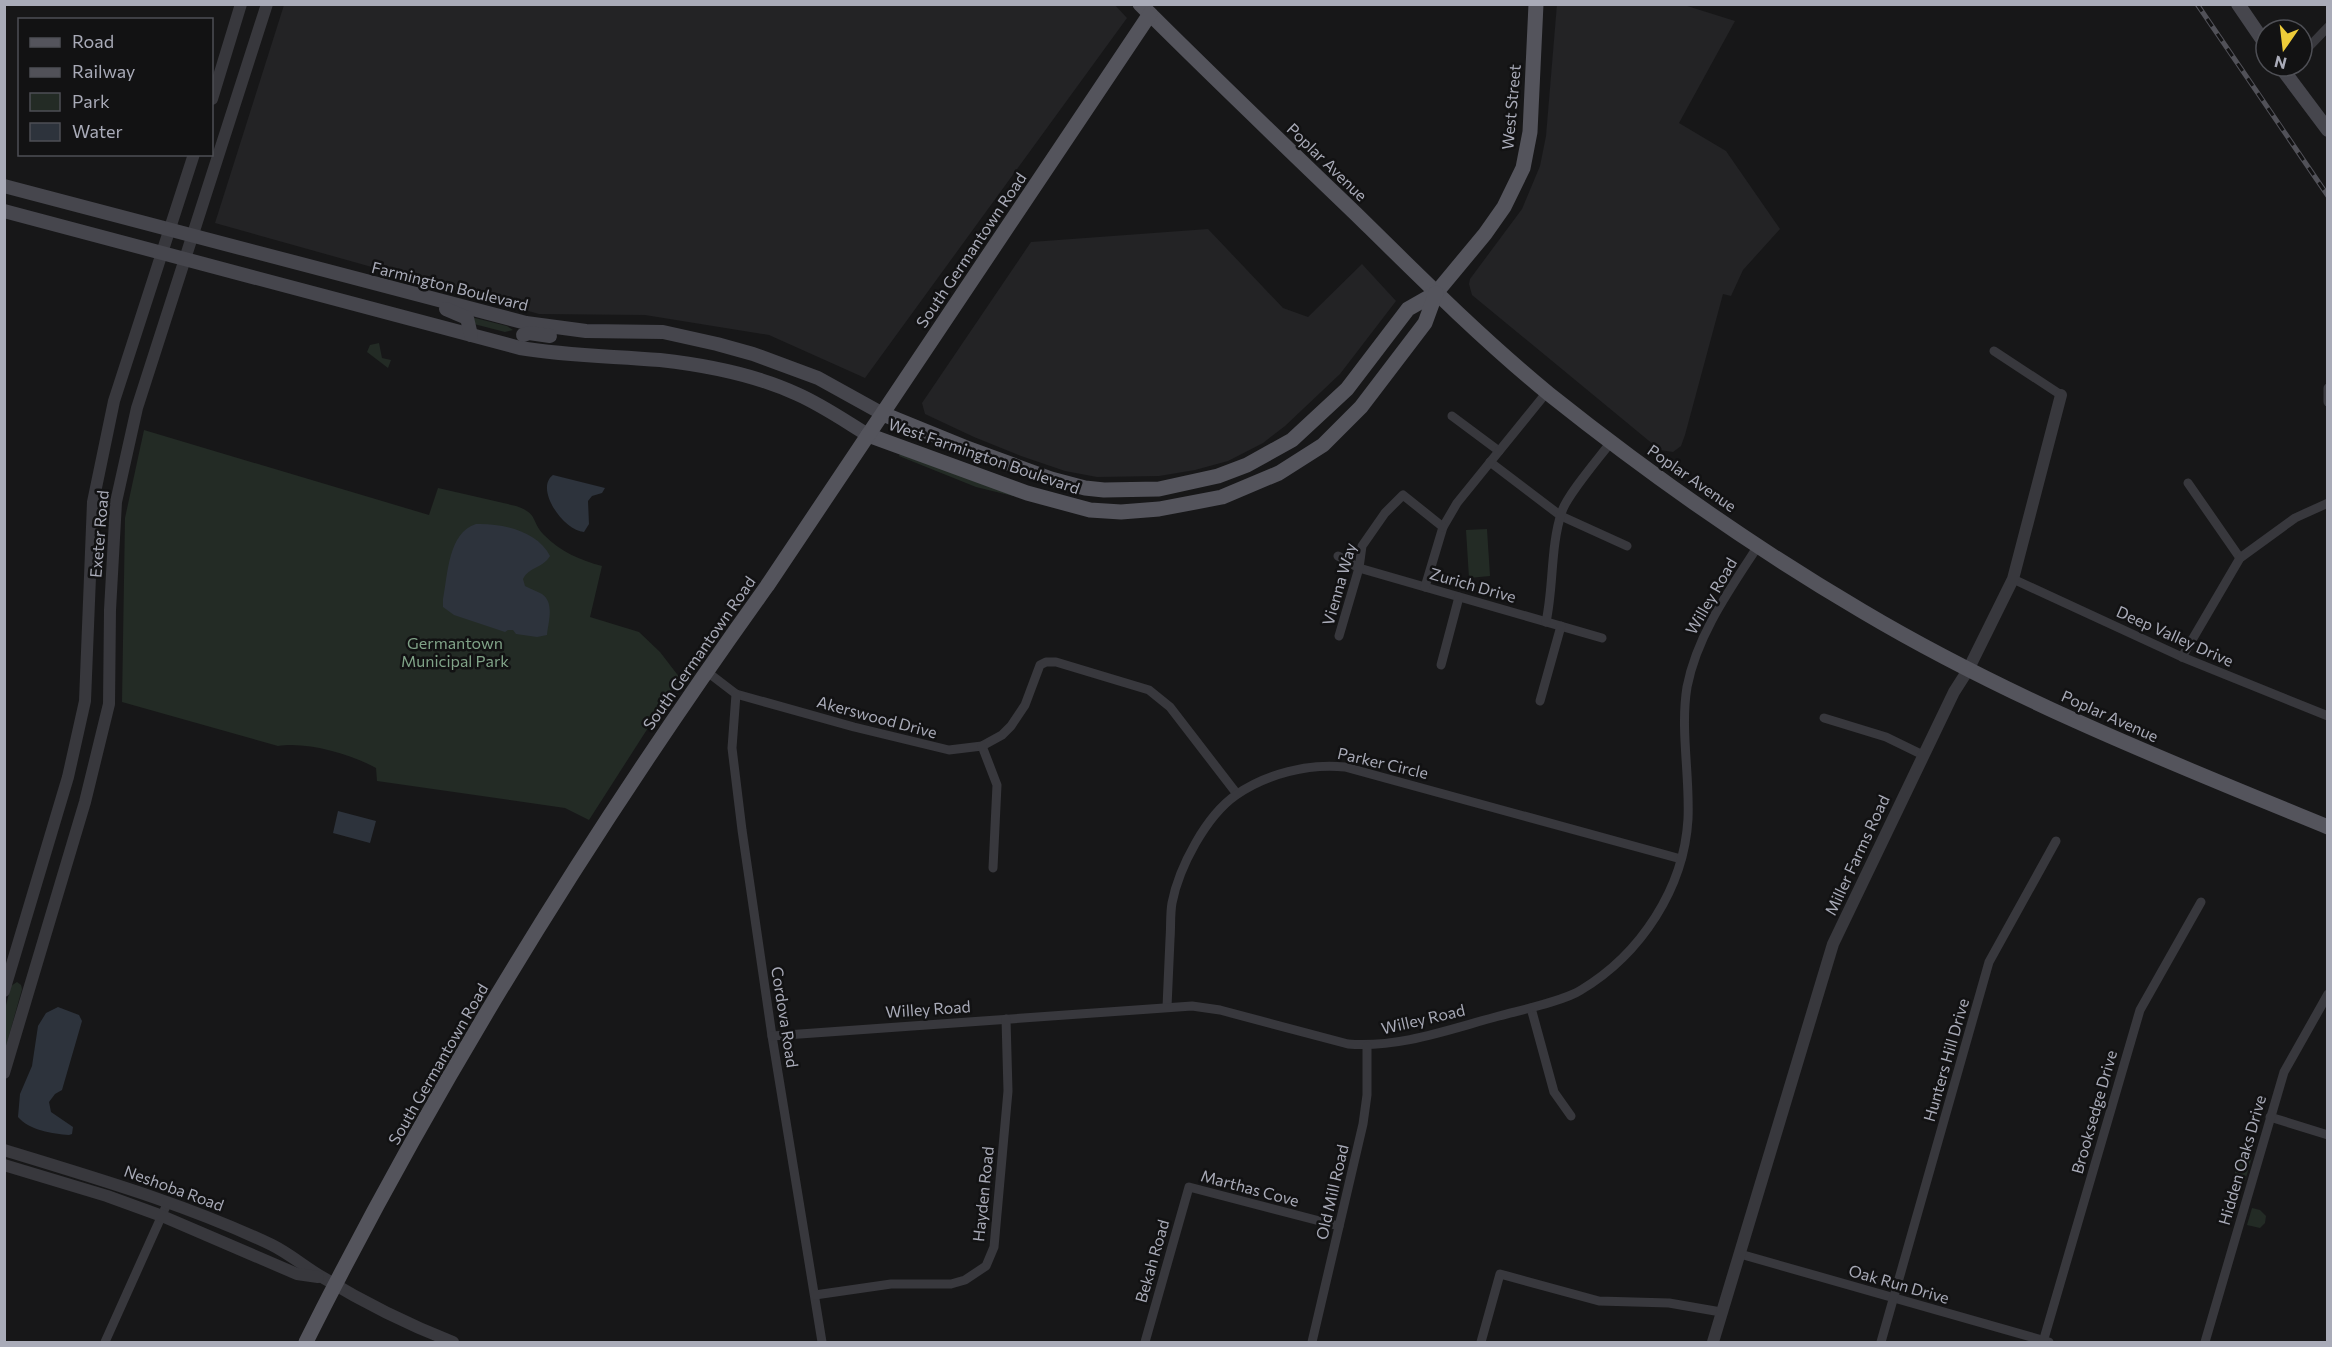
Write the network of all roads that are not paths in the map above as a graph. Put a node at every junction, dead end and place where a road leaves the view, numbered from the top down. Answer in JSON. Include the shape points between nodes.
{"nodes":[{"id":1,"x":241,"y":4,"type":"edge"},
{"id":2,"x":267,"y":4,"type":"edge"},
{"id":3,"x":1536,"y":4,"type":"edge"},
{"id":4,"x":2238,"y":4,"type":"edge"},
{"id":5,"x":1149,"y":8,"type":"edge"},
{"id":6,"x":2254,"y":27,"type":"edge"},
{"id":7,"x":2328,"y":27,"type":"edge"},
{"id":8,"x":2314,"y":42,"type":"edge"},
{"id":9,"x":2292,"y":78,"type":"edge"},
{"id":10,"x":213,"y":96,"type":"edge"},
{"id":11,"x":2328,"y":130,"type":"edge"},
{"id":12,"x":193,"y":156,"type":"edge"},
{"id":13,"x":4,"y":186,"type":"edge"},
{"id":14,"x":4,"y":211,"type":"edge"},
{"id":15,"x":170,"y":228,"type":"junction"},
{"id":16,"x":194,"y":235,"type":"junction"},
{"id":17,"x":163,"y":253,"type":"junction"},
{"id":18,"x":186,"y":260,"type":"junction"},
{"id":19,"x":379,"y":285,"type":"junction"},
{"id":20,"x":1436,"y":293,"type":"junction"},
{"id":21,"x":415,"y":294,"type":"junction"},
{"id":22,"x":372,"y":309,"type":"junction"},
{"id":23,"x":471,"y":335,"type":"junction"},
{"id":24,"x":523,"y":335,"type":"junction"},
{"id":25,"x":1994,"y":351,"type":"dead end"},
{"id":26,"x":2328,"y":388,"type":"edge"},
{"id":27,"x":1547,"y":392,"type":"junction"},
{"id":28,"x":2061,"y":395,"type":"joint"},
{"id":29,"x":2328,"y":402,"type":"edge"},
{"id":30,"x":883,"y":414,"type":"junction"},
{"id":31,"x":1452,"y":416,"type":"dead end"},
{"id":32,"x":868,"y":435,"type":"junction"},
{"id":33,"x":1611,"y":442,"type":"junction"},
{"id":34,"x":1499,"y":451,"type":"junction"},
{"id":35,"x":1490,"y":462,"type":"junction"},
{"id":36,"x":2188,"y":483,"type":"dead end"},
{"id":37,"x":2328,"y":503,"type":"edge"},
{"id":38,"x":1561,"y":516,"type":"junction"},
{"id":39,"x":1443,"y":527,"type":"junction"},
{"id":40,"x":1627,"y":546,"type":"dead end"},
{"id":41,"x":1758,"y":546,"type":"junction"},
{"id":42,"x":1338,"y":556,"type":"dead end"},
{"id":43,"x":2240,"y":558,"type":"junction"},
{"id":44,"x":1359,"y":568,"type":"junction"},
{"id":45,"x":2013,"y":579,"type":"junction"},
{"id":46,"x":1425,"y":587,"type":"junction"},
{"id":47,"x":1459,"y":597,"type":"junction"},
{"id":48,"x":1546,"y":622,"type":"junction"},
{"id":49,"x":1561,"y":626,"type":"junction"},
{"id":50,"x":1339,"y":636,"type":"dead end"},
{"id":51,"x":1602,"y":638,"type":"dead end"},
{"id":52,"x":2182,"y":657,"type":"junction"},
{"id":53,"x":1441,"y":665,"type":"dead end"},
{"id":54,"x":1968,"y":670,"type":"junction"},
{"id":55,"x":706,"y":671,"type":"junction"},
{"id":56,"x":736,"y":694,"type":"junction"},
{"id":57,"x":1540,"y":701,"type":"dead end"},
{"id":58,"x":2328,"y":716,"type":"edge"},
{"id":59,"x":1824,"y":718,"type":"dead end"},
{"id":60,"x":982,"y":746,"type":"junction"},
{"id":61,"x":1923,"y":755,"type":"junction"},
{"id":62,"x":1237,"y":794,"type":"junction"},
{"id":63,"x":2328,"y":826,"type":"edge"},
{"id":64,"x":2056,"y":841,"type":"dead end"},
{"id":65,"x":1681,"y":859,"type":"junction"},
{"id":66,"x":993,"y":868,"type":"dead end"},
{"id":67,"x":2200,"y":902,"type":"dead end"},
{"id":68,"x":4,"y":991,"type":"edge"},
{"id":69,"x":2328,"y":994,"type":"edge"},
{"id":70,"x":1167,"y":1008,"type":"junction"},
{"id":71,"x":1531,"y":1008,"type":"junction"},
{"id":72,"x":1005,"y":1019,"type":"junction"},
{"id":73,"x":772,"y":1036,"type":"junction"},
{"id":74,"x":1367,"y":1046,"type":"junction"},
{"id":75,"x":4,"y":1073,"type":"edge"},
{"id":76,"x":1571,"y":1116,"type":"dead end"},
{"id":77,"x":2270,"y":1118,"type":"junction"},
{"id":78,"x":2328,"y":1135,"type":"edge"},
{"id":79,"x":4,"y":1150,"type":"edge"},
{"id":80,"x":4,"y":1165,"type":"edge"},
{"id":81,"x":1189,"y":1187,"type":"joint"},
{"id":82,"x":167,"y":1204,"type":"junction"},
{"id":83,"x":162,"y":1216,"type":"junction"},
{"id":84,"x":1339,"y":1226,"type":"junction"},
{"id":85,"x":1740,"y":1254,"type":"junction"},
{"id":86,"x":329,"y":1281,"type":"junction"},
{"id":87,"x":815,"y":1295,"type":"junction"},
{"id":88,"x":1894,"y":1298,"type":"junction"},
{"id":89,"x":1721,"y":1312,"type":"junction"},
{"id":90,"x":105,"y":1342,"type":"edge"},
{"id":91,"x":306,"y":1342,"type":"edge"},
{"id":92,"x":453,"y":1342,"type":"edge"},
{"id":93,"x":822,"y":1342,"type":"edge"},
{"id":94,"x":1145,"y":1342,"type":"edge"},
{"id":95,"x":1312,"y":1342,"type":"edge"},
{"id":96,"x":1481,"y":1342,"type":"edge"},
{"id":97,"x":1713,"y":1342,"type":"edge"},
{"id":98,"x":1881,"y":1342,"type":"edge"},
{"id":99,"x":2046,"y":1342,"type":"edge"},
{"id":100,"x":2205,"y":1342,"type":"edge"}],
"edges":[{"from":1,"to":10,"type":"street"},
{"from":2,"to":16,"type":"street","name":"Exeter Road"},
{"from":3,"to":20,"type":"main road","name":"West Street","via":[[1530,132],[1522,168],[1504,207]]},
{"from":4,"to":6,"type":"main road"},
{"from":5,"to":20,"type":"main road","name":"Poplar Avenue"},
{"from":5,"to":30,"type":"main road","name":"South Germantown Road"},
{"from":7,"to":8,"type":"street"},
{"from":9,"to":11,"type":"main road"},
{"from":12,"to":15,"type":"street","name":"Exeter Road"},
{"from":13,"to":15,"type":"main road","name":"Farmington Boulevard"},
{"from":14,"to":17,"type":"main road","name":"Farmington Boulevard"},
{"from":15,"to":16,"type":"main road","name":"Farmington Boulevard"},
{"from":15,"to":17,"type":"street","name":"Exeter Road"},
{"from":16,"to":18,"type":"street","name":"Exeter Road"},
{"from":16,"to":19,"type":"main road","name":"Farmington Boulevard"},
{"from":17,"to":18,"type":"main road","name":"Farmington Boulevard"},
{"from":17,"to":68,"type":"street","name":"Exeter Road","via":[[114,401],[93,502],[85,701],[68,777]]},
{"from":18,"to":22,"type":"main road","name":"Farmington Boulevard"},
{"from":18,"to":75,"type":"street","name":"Exeter Road","via":[[137,408],[116,502],[109,704],[85,802]]},
{"from":19,"to":21,"type":"main road","name":"Farmington Boulevard"},
{"from":19,"to":22,"type":"main road"},
{"from":20,"to":27,"type":"main road","name":"Poplar Avenue"},
{"from":20,"to":30,"type":"main road","name":"West Farmington Boulevard","via":[[1408,309],[1347,389],[1292,440],[1218,476],[1159,489],[1085,488],[1051,479]]},
{"from":20,"to":32,"type":"main road","name":"West Farmington Boulevard","via":[[1425,323],[1361,407],[1323,445],[1279,473],[1222,497],[1159,509],[1090,510],[1027,493]]},
{"from":21,"to":23,"type":"main road","via":[[467,318]]},
{"from":21,"to":24,"type":"main road","name":"Farmington Boulevard"},
{"from":22,"to":23,"type":"main road","name":"Farmington Boulevard"},
{"from":23,"to":24,"type":"main road","name":"Farmington Boulevard"},
{"from":24,"to":30,"type":"main road","name":"Farmington Boulevard","via":[[559,328],[663,332],[753,354],[818,378]]},
{"from":24,"to":32,"type":"main road","name":"Farmington Boulevard","via":[[573,356],[660,360],[762,381],[798,394]]},
{"from":25,"to":28,"type":"street"},
{"from":26,"to":29,"type":"street"},
{"from":27,"to":33,"type":"main road","name":"Poplar Avenue"},
{"from":27,"to":34,"type":"street"},
{"from":28,"to":45,"type":"street","name":"Miller Farms Road"},
{"from":30,"to":32,"type":"main road","name":"South Germantown Road"},
{"from":31,"to":34,"type":"street"},
{"from":32,"to":55,"type":"main road","name":"South Germantown Road"},
{"from":33,"to":38,"type":"street","via":[[1570,497]]},
{"from":33,"to":41,"type":"main road","name":"Poplar Avenue"},
{"from":34,"to":35,"type":"street"},
{"from":35,"to":38,"type":"street"},
{"from":35,"to":39,"type":"street","via":[[1466,489]]},
{"from":36,"to":43,"type":"street"},
{"from":37,"to":43,"type":"street","via":[[2295,518]]},
{"from":38,"to":40,"type":"street"},
{"from":38,"to":48,"type":"street","via":[[1551,558]]},
{"from":39,"to":44,"type":"street","name":"Vienna Way","via":[[1403,495],[1362,546]]},
{"from":39,"to":46,"type":"street"},
{"from":41,"to":54,"type":"main road","name":"Poplar Avenue","via":[[1862,611]]},
{"from":41,"to":65,"type":"street","name":"Willey Road","via":[[1703,637],[1689,677],[1684,708],[1688,818]]},
{"from":42,"to":44,"type":"street","name":"Zurich Drive"},
{"from":43,"to":52,"type":"street"},
{"from":44,"to":46,"type":"street","name":"Zurich Drive"},
{"from":44,"to":50,"type":"street","name":"Vienna Way"},
{"from":45,"to":52,"type":"street","name":"Deep Valley Drive"},
{"from":45,"to":54,"type":"street","name":"Miller Farms Road"},
{"from":46,"to":47,"type":"street","name":"Zurich Drive"},
{"from":47,"to":48,"type":"street","name":"Zurich Drive"},
{"from":47,"to":53,"type":"street"},
{"from":48,"to":49,"type":"street","name":"Zurich Drive"},
{"from":49,"to":51,"type":"street","name":"Zurich Drive"},
{"from":49,"to":57,"type":"street"},
{"from":52,"to":58,"type":"street","name":"Deep Valley Drive"},
{"from":54,"to":61,"type":"street","name":"Miller Farms Road"},
{"from":54,"to":63,"type":"main road","name":"Poplar Avenue","via":[[2133,747]]},
{"from":55,"to":56,"type":"street","name":"Akerswood Drive"},
{"from":55,"to":86,"type":"main road","name":"South Germantown Road","via":[[547,913]]},
{"from":56,"to":60,"type":"street","name":"Akerswood Drive","via":[[925,746],[949,750]]},
{"from":56,"to":73,"type":"street","name":"Cordova Road","via":[[732,748]]},
{"from":59,"to":61,"type":"street","via":[[1886,737]]},
{"from":60,"to":62,"type":"street","name":"Akerswood Drive","via":[[1002,735],[1018,717],[1041,665],[1056,662],[1149,690],[1170,707]]},
{"from":60,"to":66,"type":"street","via":[[997,785]]},
{"from":61,"to":85,"type":"street","name":"Miller Farms Road","via":[[1833,944]]},
{"from":62,"to":65,"type":"street","name":"Parker Circle","via":[[1279,775],[1322,766],[1345,766]]},
{"from":62,"to":70,"type":"street","name":"Parker Circle","via":[[1195,842],[1179,875],[1172,904]]},
{"from":64,"to":88,"type":"street","name":"Hunters Hill Drive","via":[[1989,962]]},
{"from":65,"to":71,"type":"street","name":"Willey Road","via":[[1666,898],[1633,947],[1580,991]]},
{"from":67,"to":99,"type":"street","name":"Brooksedge Drive","via":[[2140,1010]]},
{"from":69,"to":77,"type":"street","name":"Hidden Oaks Drive","via":[[2284,1072]]},
{"from":70,"to":72,"type":"street","name":"Willey Road"},
{"from":70,"to":74,"type":"street","name":"Willey Road","via":[[1220,1010]]},
{"from":71,"to":74,"type":"street","name":"Willey Road","via":[[1398,1043]]},
{"from":71,"to":76,"type":"street","via":[[1554,1092]]},
{"from":72,"to":73,"type":"street","name":"Willey Road"},
{"from":72,"to":87,"type":"street","name":"Hayden Road","via":[[1008,1090],[994,1247],[986,1266],[951,1284],[891,1284]]},
{"from":73,"to":87,"type":"street","name":"Cordova Road"},
{"from":74,"to":84,"type":"street","name":"Old Mill Road","via":[[1363,1124]]},
{"from":77,"to":78,"type":"street"},
{"from":77,"to":100,"type":"street","name":"Hidden Oaks Drive"},
{"from":79,"to":82,"type":"street","name":"Neshoba Road"},
{"from":80,"to":83,"type":"street","name":"Neshoba Road"},
{"from":81,"to":84,"type":"street","name":"Marthas Cove"},
{"from":81,"to":94,"type":"street","name":"Bekah Road"},
{"from":82,"to":83,"type":"street"},
{"from":82,"to":86,"type":"street","name":"Neshoba Road","via":[[274,1246]]},
{"from":83,"to":86,"type":"street","name":"Neshoba Road","via":[[297,1274]]},
{"from":83,"to":90,"type":"street"},
{"from":84,"to":95,"type":"street","name":"Old Mill Road"},
{"from":85,"to":88,"type":"street","name":"Oak Run Drive"},
{"from":85,"to":89,"type":"street","name":"Miller Farms Road"},
{"from":86,"to":91,"type":"main road","name":"South Germantown Road"},
{"from":86,"to":92,"type":"street","name":"Neshoba Road"},
{"from":87,"to":93,"type":"street","name":"Cordova Road"},
{"from":88,"to":98,"type":"street","name":"Hunters Hill Drive"},
{"from":88,"to":99,"type":"street","name":"Oak Run Drive"},
{"from":89,"to":96,"type":"street","via":[[1669,1303],[1599,1301],[1500,1274]]},
{"from":89,"to":97,"type":"street","name":"Miller Farms Road"}]}
